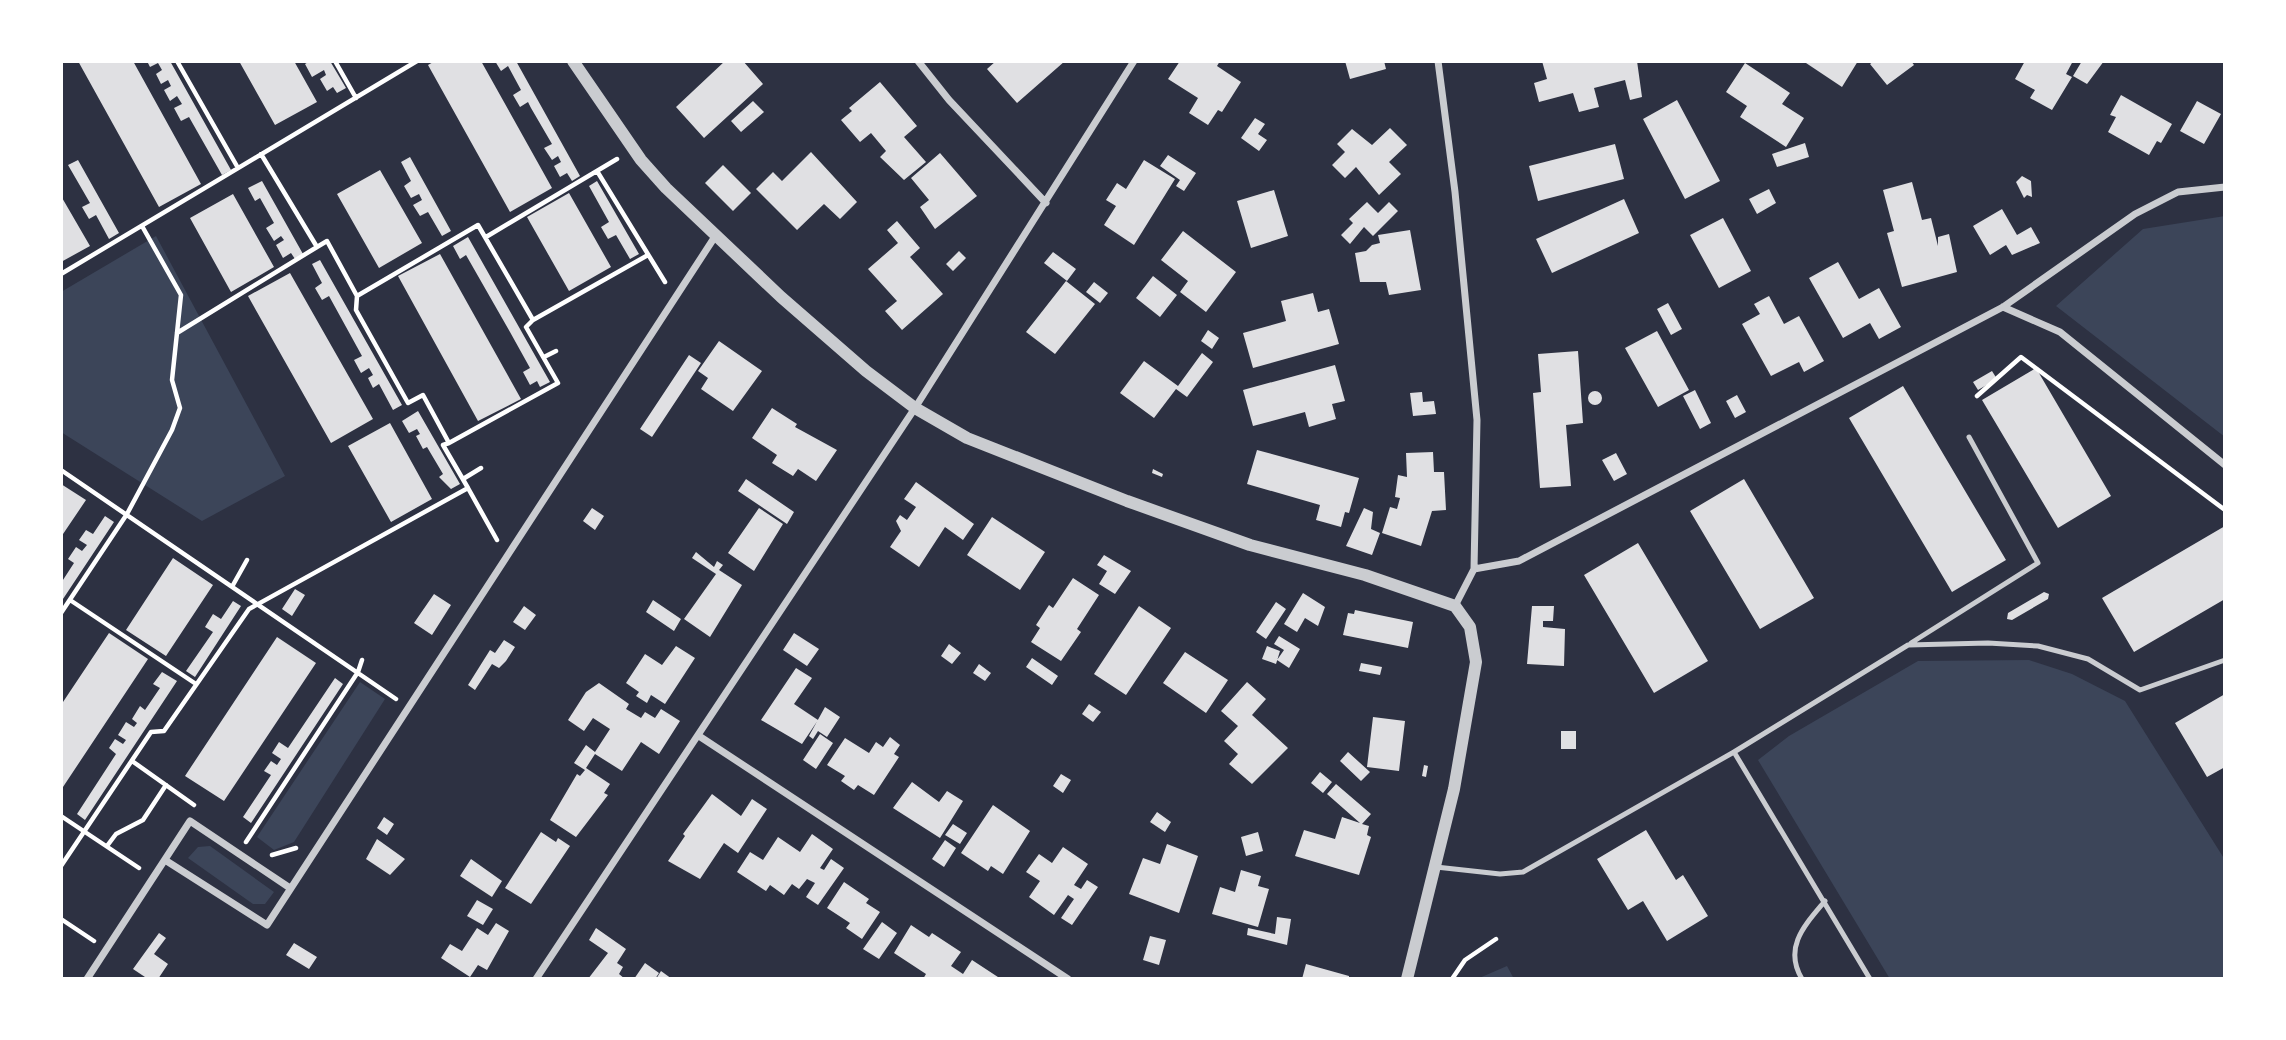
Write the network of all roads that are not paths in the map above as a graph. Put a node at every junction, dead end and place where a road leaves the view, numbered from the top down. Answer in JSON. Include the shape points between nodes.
{"nodes":[{"id":1,"x":573,"y":61,"type":"edge"},
{"id":2,"x":918,"y":61,"type":"edge"},
{"id":3,"x":1134,"y":61,"type":"edge"},
{"id":4,"x":1438,"y":61,"type":"edge"},
{"id":5,"x":2225,"y":187,"type":"edge"},
{"id":6,"x":1046,"y":203,"type":"junction"},
{"id":7,"x":716,"y":234,"type":"junction"},
{"id":8,"x":2003,"y":307,"type":"junction"},
{"id":9,"x":915,"y":408,"type":"junction"},
{"id":10,"x":1969,"y":437,"type":"dead end"},
{"id":11,"x":2225,"y":465,"type":"edge"},
{"id":12,"x":1474,"y":569,"type":"junction"},
{"id":13,"x":1455,"y":606,"type":"junction"},
{"id":14,"x":1908,"y":645,"type":"junction"},
{"id":15,"x":2225,"y":660,"type":"edge"},
{"id":16,"x":699,"y":736,"type":"junction"},
{"id":17,"x":1734,"y":752,"type":"junction"},
{"id":18,"x":165,"y":860,"type":"junction"},
{"id":19,"x":1436,"y":867,"type":"junction"},
{"id":20,"x":290,"y":888,"type":"junction"},
{"id":21,"x":1825,"y":901,"type":"junction"},
{"id":22,"x":87,"y":979,"type":"edge"},
{"id":23,"x":536,"y":979,"type":"edge"},
{"id":24,"x":1068,"y":979,"type":"edge"},
{"id":25,"x":1407,"y":979,"type":"edge"},
{"id":26,"x":1802,"y":979,"type":"edge"},
{"id":27,"x":1870,"y":979,"type":"edge"}],
"edges":[{"from":1,"to":7,"type":"street","via":[[666,188]]},
{"from":2,"to":6,"type":"street"},
{"from":3,"to":6,"type":"street"},
{"from":4,"to":12,"type":"street","via":[[1477,420]]},
{"from":5,"to":8,"type":"street","via":[[2178,192],[2135,214]]},
{"from":6,"to":9,"type":"street"},
{"from":7,"to":9,"type":"street","via":[[866,371]]},
{"from":7,"to":20,"type":"street"},
{"from":8,"to":11,"type":"street","via":[[2060,332]]},
{"from":8,"to":12,"type":"street","via":[[1519,561]]},
{"from":9,"to":13,"type":"street","via":[[967,438],[1127,501],[1250,545],[1365,575]]},
{"from":9,"to":16,"type":"street"},
{"from":10,"to":14,"type":"lane","via":[[2038,563]]},
{"from":12,"to":13,"type":"street"},
{"from":13,"to":19,"type":"street","via":[[1469,627],[1476,662]]},
{"from":14,"to":15,"type":"lane","via":[[2038,646],[2088,659],[2140,690]]},
{"from":14,"to":17,"type":"lane"},
{"from":16,"to":23,"type":"street"},
{"from":16,"to":24,"type":"street"},
{"from":17,"to":19,"type":"lane","via":[[1523,872]]},
{"from":17,"to":21,"type":"lane"},
{"from":18,"to":20,"type":"street","via":[[267,925]]},
{"from":18,"to":20,"type":"street","via":[[190,821]]},
{"from":18,"to":22,"type":"street"},
{"from":19,"to":25,"type":"street"},
{"from":21,"to":26,"type":"lane","via":[[1797,937],[1794,956]]},
{"from":21,"to":27,"type":"lane"}]}
